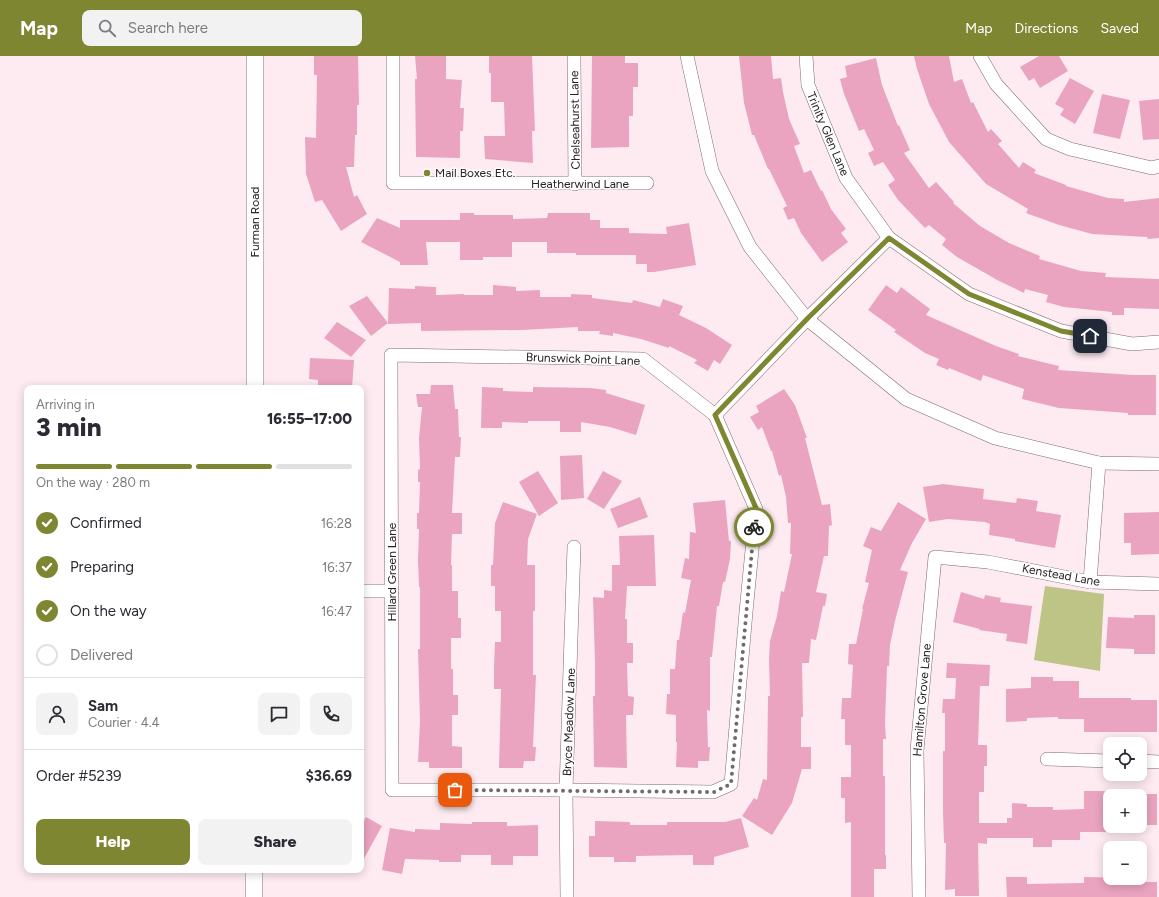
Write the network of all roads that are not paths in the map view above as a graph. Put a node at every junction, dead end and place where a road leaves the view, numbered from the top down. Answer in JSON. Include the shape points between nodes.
{"nodes":[{"id":1,"x":255,"y":56,"type":"edge"},
{"id":2,"x":392,"y":56,"type":"edge"},
{"id":3,"x":574,"y":56,"type":"edge"},
{"id":4,"x":687,"y":56,"type":"edge"},
{"id":5,"x":806,"y":56,"type":"edge"},
{"id":6,"x":980,"y":56,"type":"edge"},
{"id":7,"x":1159,"y":166,"type":"edge"},
{"id":8,"x":647,"y":183,"type":"dead end"},
{"id":9,"x":575,"y":184,"type":"junction"},
{"id":10,"x":889,"y":238,"type":"junction"},
{"id":11,"x":807,"y":319,"type":"junction"},
{"id":12,"x":1159,"y":342,"type":"edge"},
{"id":13,"x":391,"y":355,"type":"joint"},
{"id":14,"x":256,"y":385,"type":"edge"},
{"id":15,"x":715,"y":415,"type":"junction"},
{"id":16,"x":1099,"y":463,"type":"junction"},
{"id":17,"x":1159,"y":464,"type":"edge"},
{"id":18,"x":574,"y":547,"type":"dead end"},
{"id":19,"x":988,"y":562,"type":"joint"},
{"id":20,"x":1090,"y":582,"type":"junction"},
{"id":21,"x":1159,"y":584,"type":"edge"},
{"id":22,"x":364,"y":591,"type":"edge"},
{"id":23,"x":392,"y":591,"type":"junction"},
{"id":24,"x":1047,"y":759,"type":"dead end"},
{"id":25,"x":1103,"y":760,"type":"edge"},
{"id":26,"x":1147,"y":761,"type":"edge"},
{"id":27,"x":1159,"y":762,"type":"edge"},
{"id":28,"x":566,"y":790,"type":"junction"},
{"id":29,"x":254,"y":873,"type":"edge"},
{"id":30,"x":254,"y":897,"type":"edge"},
{"id":31,"x":567,"y":897,"type":"edge"},
{"id":32,"x":919,"y":897,"type":"edge"}],
"edges":[{"from":1,"to":14,"type":"street","name":"Furman Road"},
{"from":2,"to":9,"type":"street","name":"Heatherwind Lane","via":[[393,183]]},
{"from":3,"to":9,"type":"street","name":"Chelseahurst Lane"},
{"from":4,"to":11,"type":"street","via":[[712,171],[750,247]]},
{"from":5,"to":10,"type":"street","name":"Trinity Glen Lane","via":[[808,85],[846,178]]},
{"from":6,"to":7,"type":"street","via":[[996,84],[1046,139],[1070,149],[1152,168]]},
{"from":8,"to":9,"type":"street","name":"Heatherwind Lane"},
{"from":10,"to":11,"type":"street"},
{"from":10,"to":12,"type":"street","name":"Trinity Glen Lane","via":[[969,294],[1061,331],[1132,344]]},
{"from":11,"to":15,"type":"street"},
{"from":11,"to":16,"type":"street","via":[[906,399],[994,438]]},
{"from":13,"to":15,"type":"street","name":"Brunswick Point Lane","via":[[643,359]]},
{"from":13,"to":23,"type":"street","name":"Hillard Green Lane"},
{"from":15,"to":28,"type":"street","name":"Brunswick Point Lane","via":[[756,508],[731,784],[714,792]]},
{"from":16,"to":17,"type":"street"},
{"from":16,"to":20,"type":"street"},
{"from":18,"to":28,"type":"street","name":"Bryce Meadow Lane"},
{"from":19,"to":20,"type":"street","name":"Kenstead Lane"},
{"from":19,"to":32,"type":"street","name":"Hamilton Grove Lane","via":[[935,557],[917,750]]},
{"from":20,"to":21,"type":"street","name":"Kenstead Lane"},
{"from":22,"to":23,"type":"street"},
{"from":23,"to":28,"type":"street","name":"Hillard Green Lane","via":[[392,790]]},
{"from":24,"to":25,"type":"street"},
{"from":26,"to":27,"type":"street"},
{"from":28,"to":31,"type":"street","name":"Bryce Meadow Lane"},
{"from":29,"to":30,"type":"street"}]}
